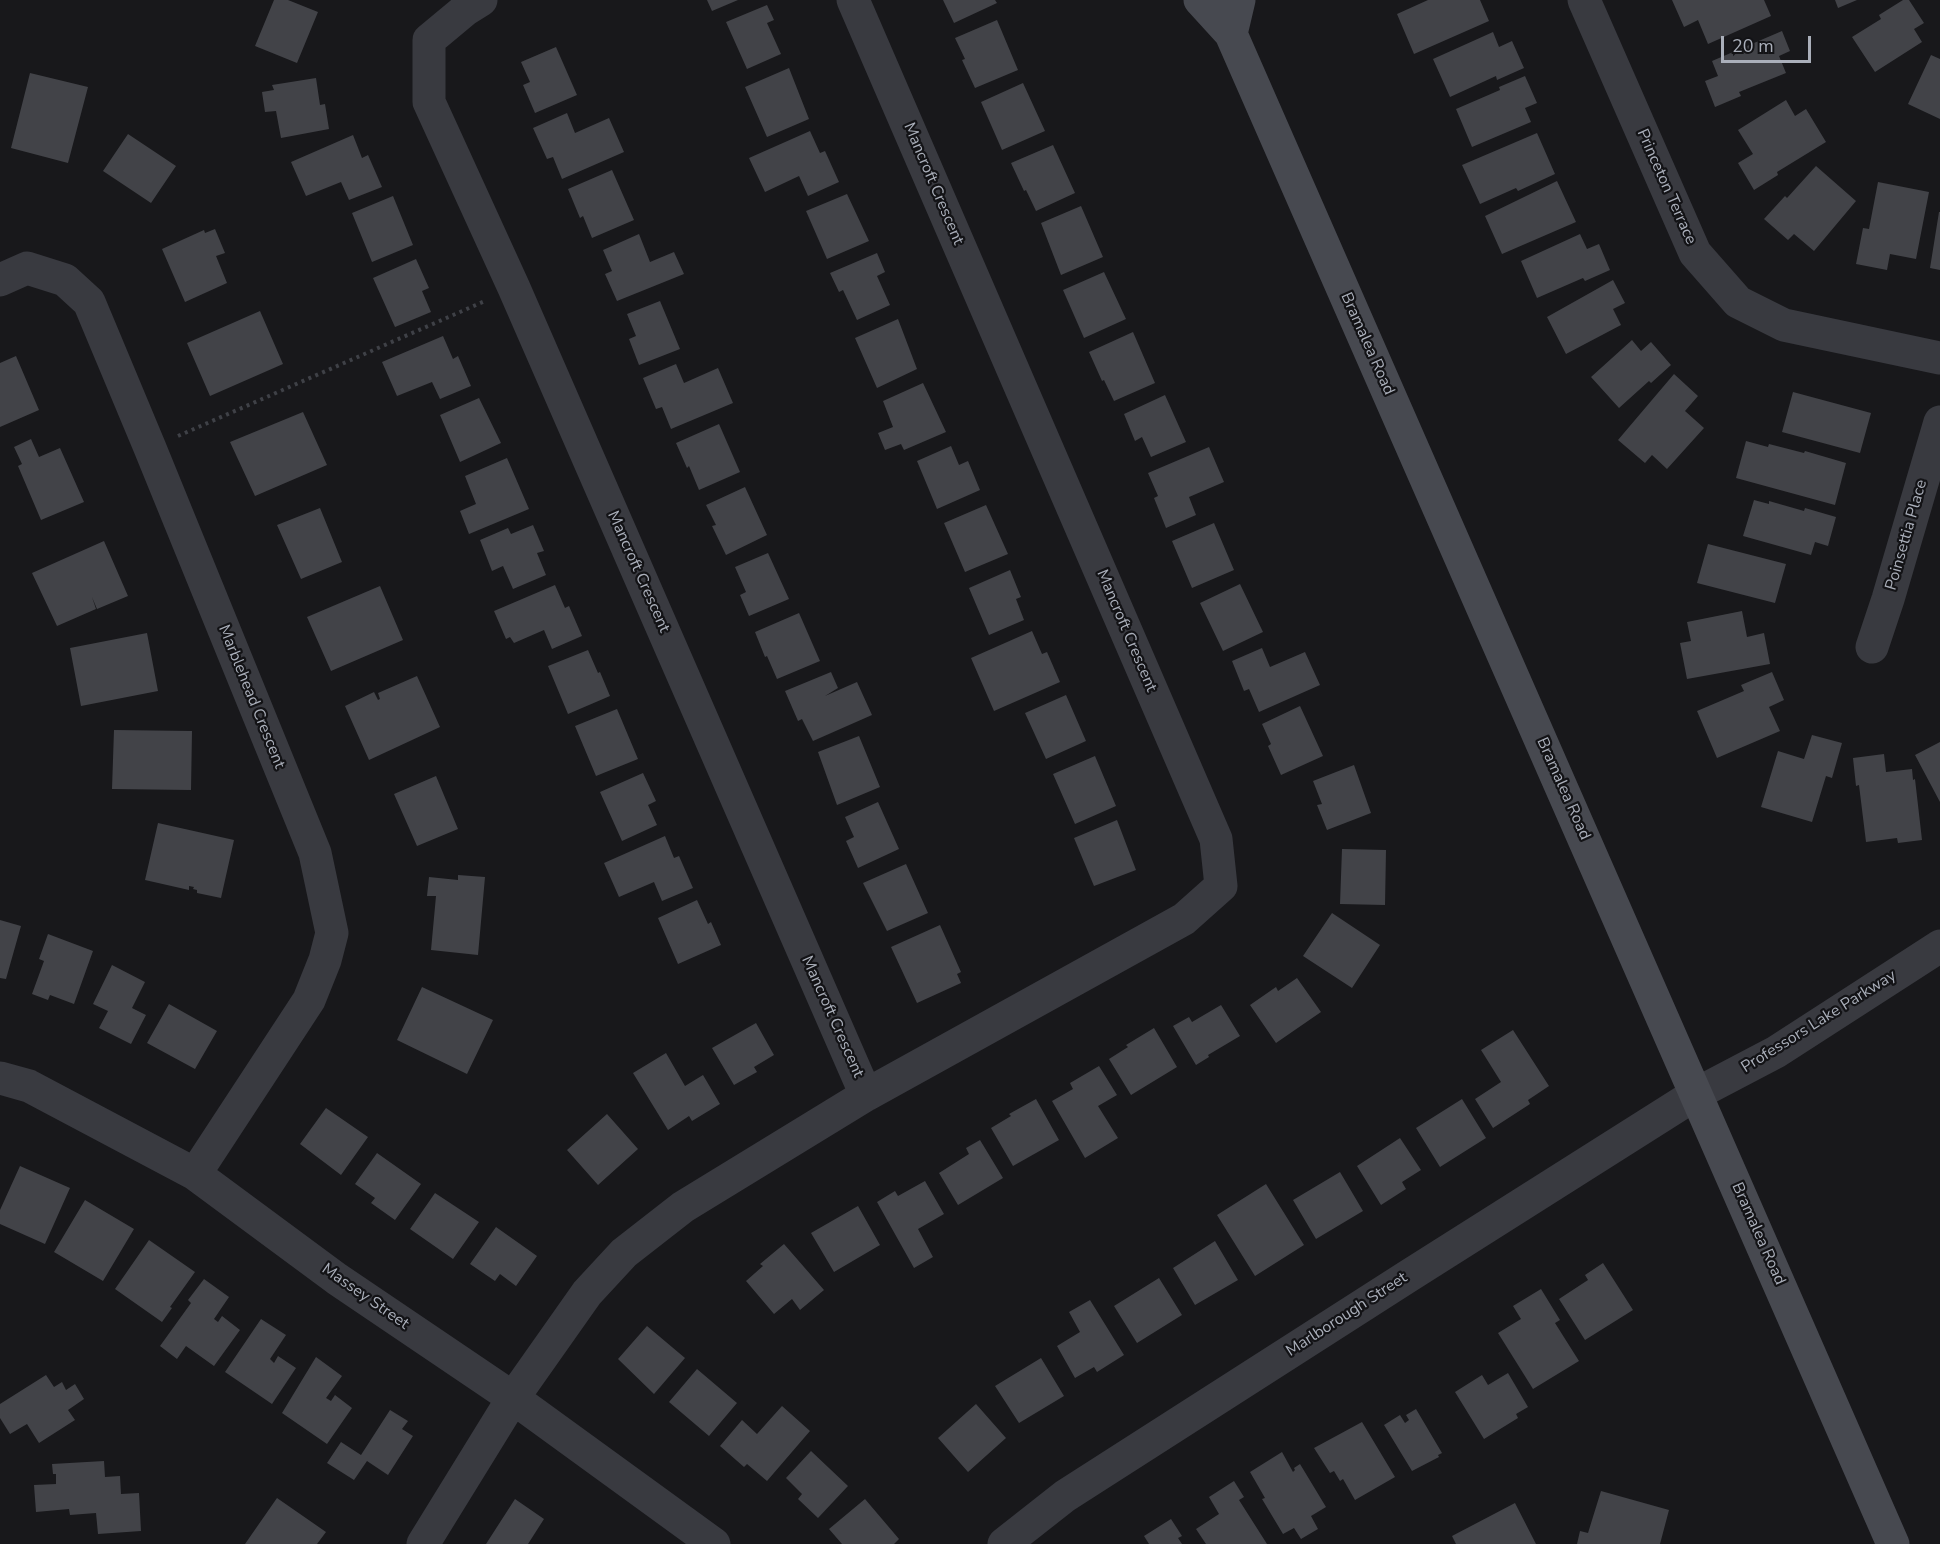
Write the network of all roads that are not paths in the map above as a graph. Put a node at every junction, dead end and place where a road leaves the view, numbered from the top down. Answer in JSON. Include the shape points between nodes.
{"nodes":[{"id":1,"x":482,"y":0,"type":"edge"},
{"id":2,"x":854,"y":0,"type":"edge"},
{"id":3,"x":1200,"y":0,"type":"edge"},
{"id":4,"x":1239,"y":0,"type":"edge"},
{"id":5,"x":1584,"y":0,"type":"edge"},
{"id":6,"x":1231,"y":34,"type":"junction"},
{"id":7,"x":0,"y":280,"type":"edge"},
{"id":8,"x":1940,"y":358,"type":"edge"},
{"id":9,"x":1940,"y":422,"type":"edge"},
{"id":10,"x":1872,"y":646,"type":"dead end"},
{"id":11,"x":1940,"y":946,"type":"edge"},
{"id":12,"x":0,"y":1078,"type":"edge"},
{"id":13,"x":866,"y":1095,"type":"junction"},
{"id":14,"x":1696,"y":1095,"type":"junction"},
{"id":15,"x":195,"y":1174,"type":"junction"},
{"id":16,"x":513,"y":1398,"type":"junction"},
{"id":17,"x":423,"y":1544,"type":"edge"},
{"id":18,"x":714,"y":1544,"type":"edge"},
{"id":19,"x":1004,"y":1544,"type":"edge"},
{"id":20,"x":1893,"y":1544,"type":"edge"}],
"edges":[{"from":1,"to":13,"type":"street","name":"Mancroft Crescent","via":[[429,40],[429,102]]},
{"from":2,"to":13,"type":"street","name":"Mancroft Crescent","via":[[1216,839],[1221,886],[1184,919]]},
{"from":3,"to":6,"type":"main road","name":"Bramalea Road"},
{"from":4,"to":6,"type":"main road"},
{"from":5,"to":8,"type":"street","name":"Princeton Terrace","via":[[1695,253],[1738,302],[1784,326]]},
{"from":6,"to":14,"type":"main road","name":"Bramalea Road"},
{"from":7,"to":15,"type":"street","name":"Marblehead Crescent","via":[[27,268],[65,280],[89,302],[315,853],[332,933],[325,960],[309,1000]]},
{"from":9,"to":10,"type":"street","name":"Poinsettia Place"},
{"from":11,"to":14,"type":"street","name":"Professors Lake Parkway","via":[[1776,1052]]},
{"from":12,"to":15,"type":"street","name":"Massey Street","via":[[29,1086]]},
{"from":13,"to":16,"type":"street","name":"Mancroft Crescent","via":[[683,1207],[624,1253],[587,1293]]},
{"from":14,"to":19,"type":"street","name":"Marlborough Street","via":[[1065,1496]]},
{"from":14,"to":20,"type":"main road","name":"Bramalea Road"},
{"from":15,"to":16,"type":"street","name":"Massey Street","via":[[337,1279]]},
{"from":16,"to":17,"type":"street","name":"Mancroft Crescent"},
{"from":16,"to":18,"type":"street","name":"Massey Street"}]}
